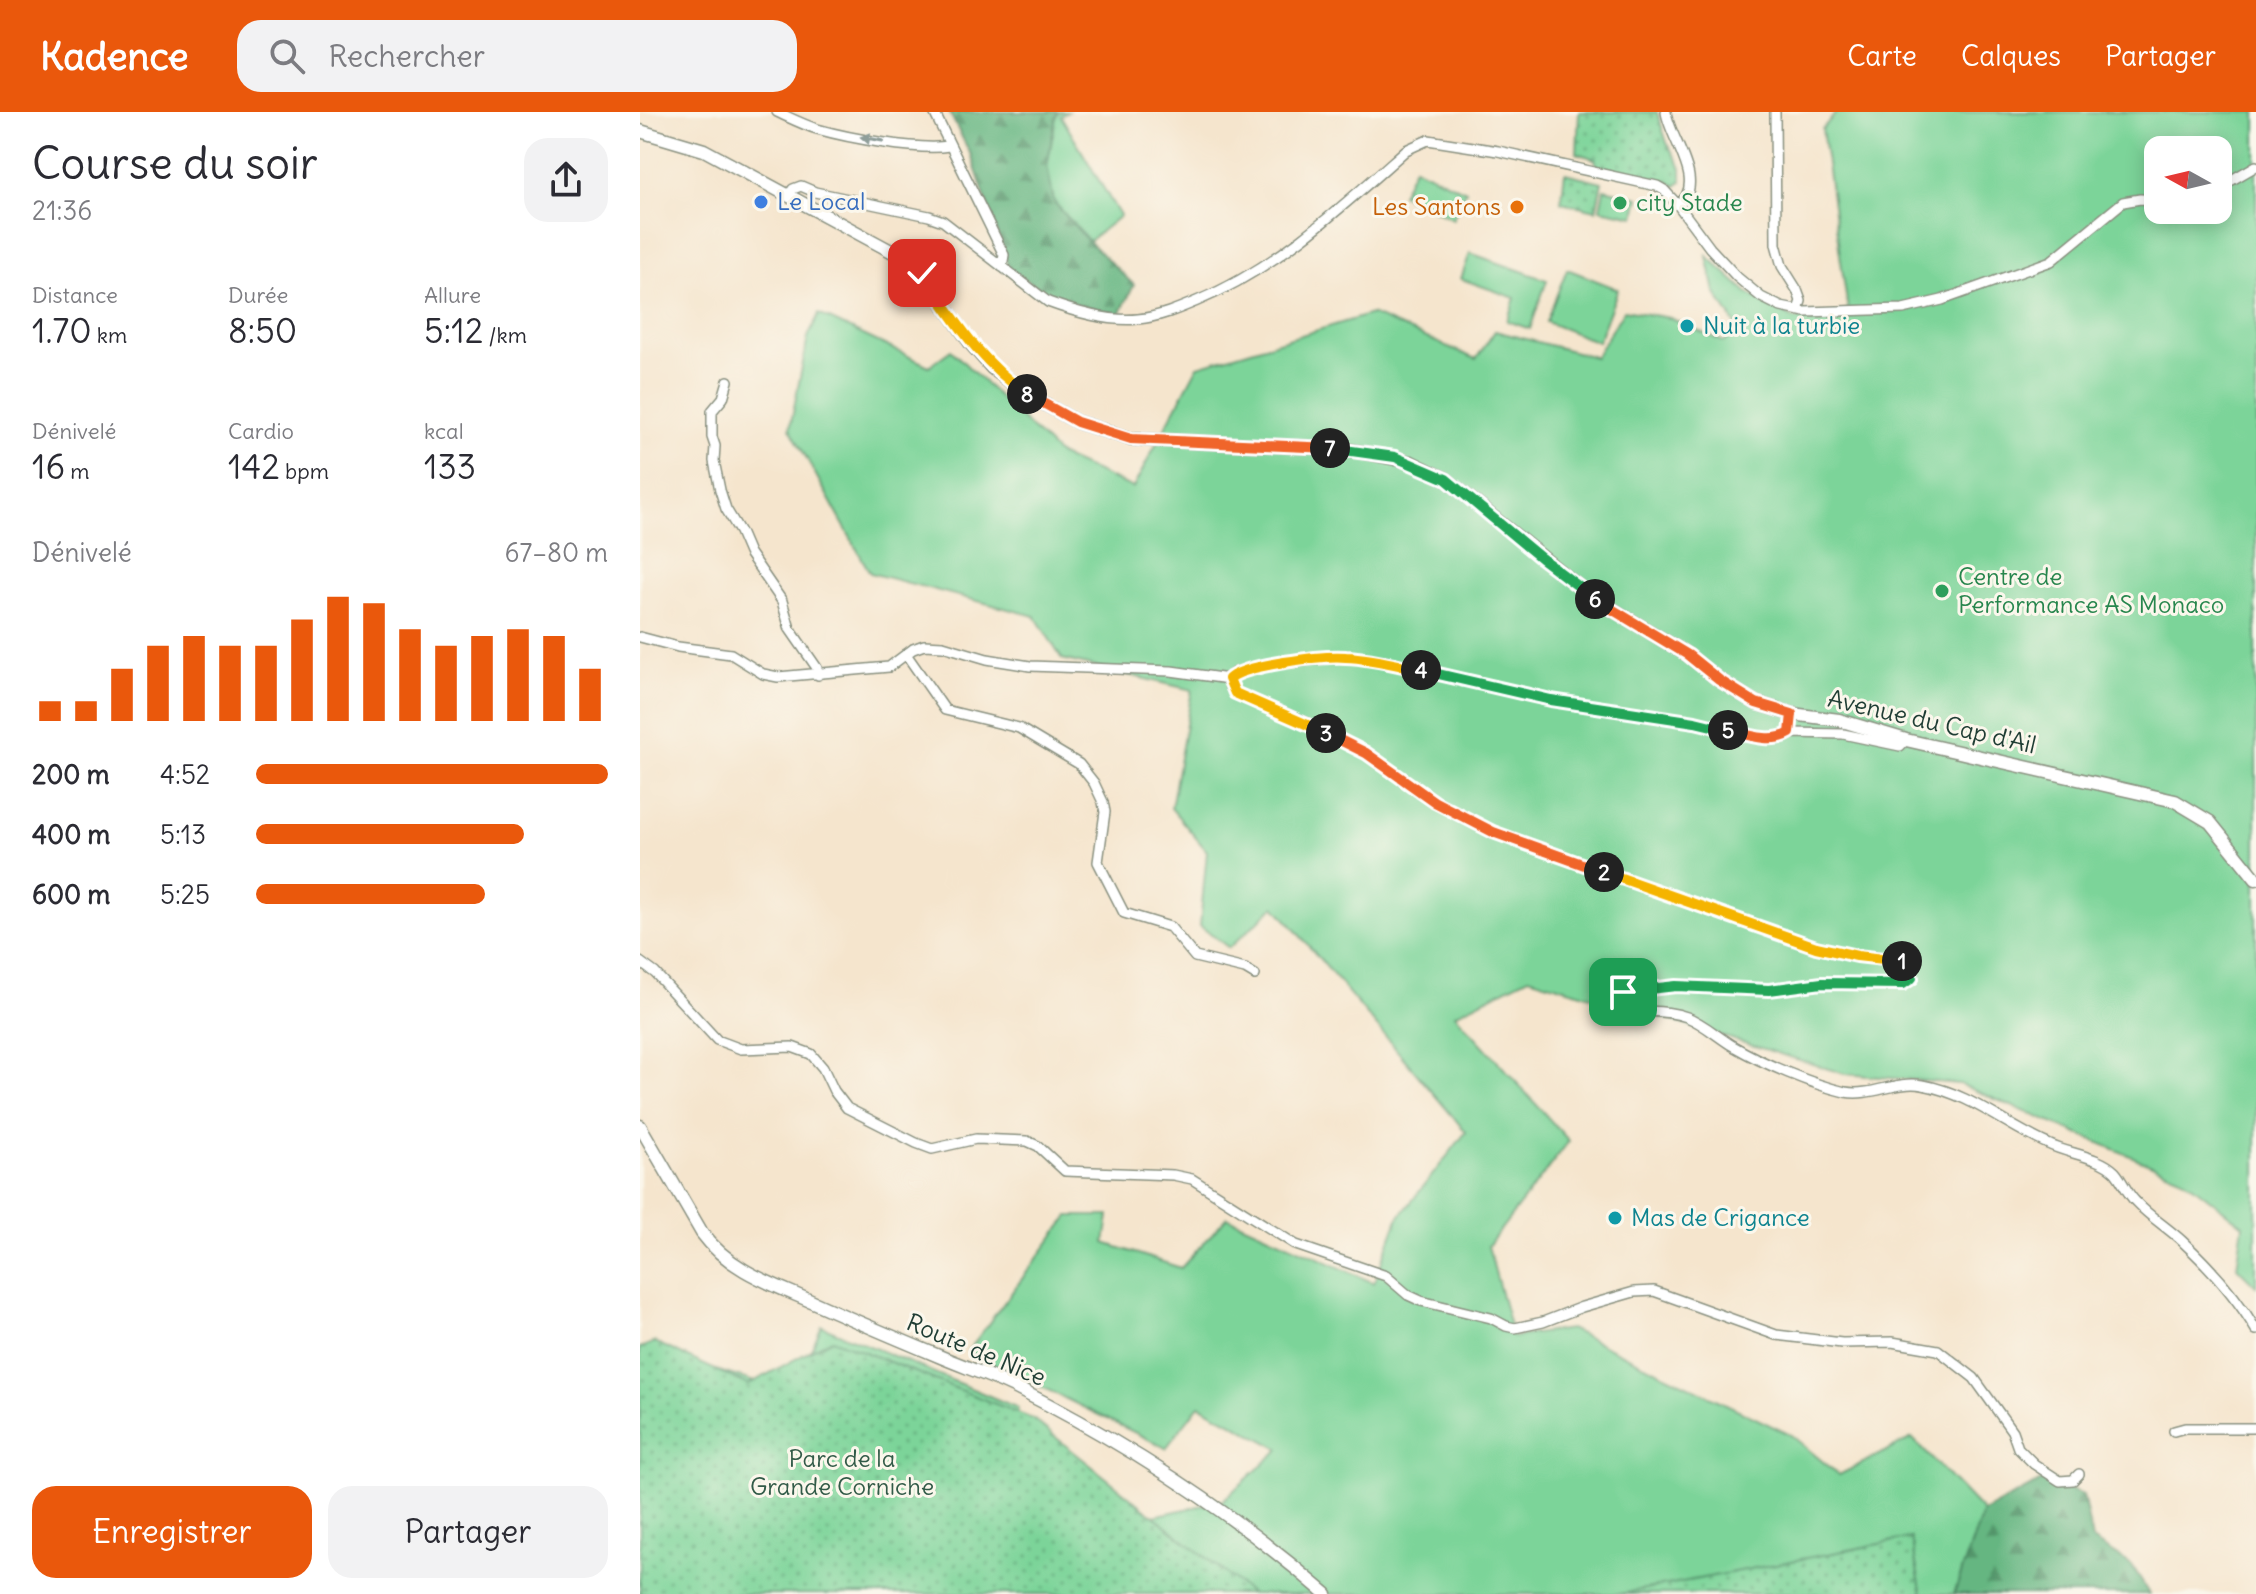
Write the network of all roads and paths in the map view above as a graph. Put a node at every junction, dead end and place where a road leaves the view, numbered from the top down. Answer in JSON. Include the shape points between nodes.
{"nodes":[{"id":1,"x":777,"y":112,"type":"edge"},
{"id":2,"x":934,"y":112,"type":"edge"},
{"id":3,"x":1666,"y":112,"type":"edge"},
{"id":4,"x":1775,"y":112,"type":"edge"},
{"id":5,"x":640,"y":131,"type":"edge"},
{"id":6,"x":949,"y":146,"type":"junction"},
{"id":7,"x":2256,"y":166,"type":"edge"},
{"id":8,"x":2232,"y":180,"type":"edge"},
{"id":9,"x":789,"y":195,"type":"junction"},
{"id":10,"x":2144,"y":199,"type":"edge"},
{"id":11,"x":1678,"y":205,"type":"junction"},
{"id":12,"x":1002,"y":267,"type":"junction"},
{"id":13,"x":1798,"y":310,"type":"junction"},
{"id":14,"x":728,"y":381,"type":"dead end"},
{"id":15,"x":640,"y":637,"type":"edge"},
{"id":16,"x":906,"y":654,"type":"junction"},
{"id":17,"x":818,"y":675,"type":"junction"},
{"id":18,"x":1229,"y":679,"type":"junction"},
{"id":19,"x":1792,"y":714,"type":"junction"},
{"id":20,"x":1790,"y":733,"type":"junction"},
{"id":21,"x":1906,"y":740,"type":"junction"},
{"id":22,"x":2256,"y":879,"type":"edge"},
{"id":23,"x":640,"y":962,"type":"edge"},
{"id":24,"x":1255,"y":975,"type":"dead end"},
{"id":25,"x":640,"y":1126,"type":"edge"},
{"id":26,"x":2256,"y":1330,"type":"edge"},
{"id":27,"x":2256,"y":1428,"type":"edge"},
{"id":28,"x":2174,"y":1431,"type":"dead end"},
{"id":29,"x":2079,"y":1474,"type":"dead end"},
{"id":30,"x":1326,"y":1594,"type":"edge"}],
"edges":[{"from":6,"to":1,"type":"street","one_way":true,"via":[[816,129]]},
{"from":2,"to":6,"type":"street"},
{"from":3,"to":11,"type":"street","via":[[1691,184]]},
{"from":4,"to":13,"type":"street","via":[[1776,244],[1801,301]]},
{"from":5,"to":9,"type":"street","name":"Avenue du Cap d'Ail","via":[[704,150]]},
{"from":6,"to":12,"type":"street","via":[[1004,255]]},
{"from":7,"to":8,"type":"street"},
{"from":9,"to":12,"type":"street","via":[[801,186],[929,216]]},
{"from":9,"to":19,"type":"street","name":"Avenue du Cap d'Ail","via":[[914,265],[992,368],[1055,411],[1131,439],[1345,449],[1411,462],[1446,479],[1589,595],[1756,703]]},
{"from":10,"to":13,"type":"street","via":[[2123,202],[2051,261],[1942,300],[1903,309]]},
{"from":11,"to":12,"type":"street","via":[[1657,186],[1428,140],[1406,150],[1284,255],[1168,313],[1131,320],[1068,310],[1048,302]]},
{"from":11,"to":13,"type":"street","via":[[1737,277],[1761,297]]},
{"from":14,"to":17,"type":"street","via":[[712,411],[720,490]]},
{"from":15,"to":17,"type":"street","via":[[731,654],[768,676]]},
{"from":16,"to":17,"type":"street","via":[[889,667]]},
{"from":16,"to":18,"type":"street","via":[[924,645],[943,646],[1030,666],[1171,671]]},
{"from":16,"to":24,"type":"street","via":[[945,710],[1019,728],[1071,757],[1087,773],[1105,812],[1098,862],[1124,913],[1170,927],[1195,957]]},
{"from":18,"to":20,"type":"street","via":[[1266,665],[1344,656],[1763,738]]},
{"from":18,"to":26,"type":"street","via":[[1235,693],[1366,753],[1435,802],[1493,832],[1816,947],[1900,960],[1912,978],[1903,984],[1822,983],[1769,990],[1676,986],[1623,992],[1613,1002],[1624,1010],[1687,1017],[1736,1048],[1846,1092],[1905,1084],[1950,1091],[2040,1140],[2099,1163],[2115,1172],[2135,1201],[2183,1242]]},
{"from":19,"to":20,"type":"street"},
{"from":19,"to":21,"type":"street","name":"Avenue du Cap d'Ail","via":[[1839,720]]},
{"from":20,"to":21,"type":"street","via":[[1843,734],[1890,746]]},
{"from":21,"to":22,"type":"street","name":"Avenue du Cap d'Ail","via":[[2175,801],[2210,822]]},
{"from":23,"to":29,"type":"street","via":[[717,1040],[741,1049],[792,1047],[811,1054],[847,1108],[932,1149],[976,1139],[1027,1141],[1065,1171],[1192,1179],[1296,1245],[1386,1276],[1421,1301],[1515,1328],[1634,1292],[1654,1291],[1776,1335],[1938,1350],[1974,1378],[2034,1464],[2060,1481]]},
{"from":25,"to":30,"type":"street","name":"Route de Nice","via":[[702,1233],[735,1266],[1063,1413],[1234,1519]]},
{"from":27,"to":28,"type":"street"}]}
